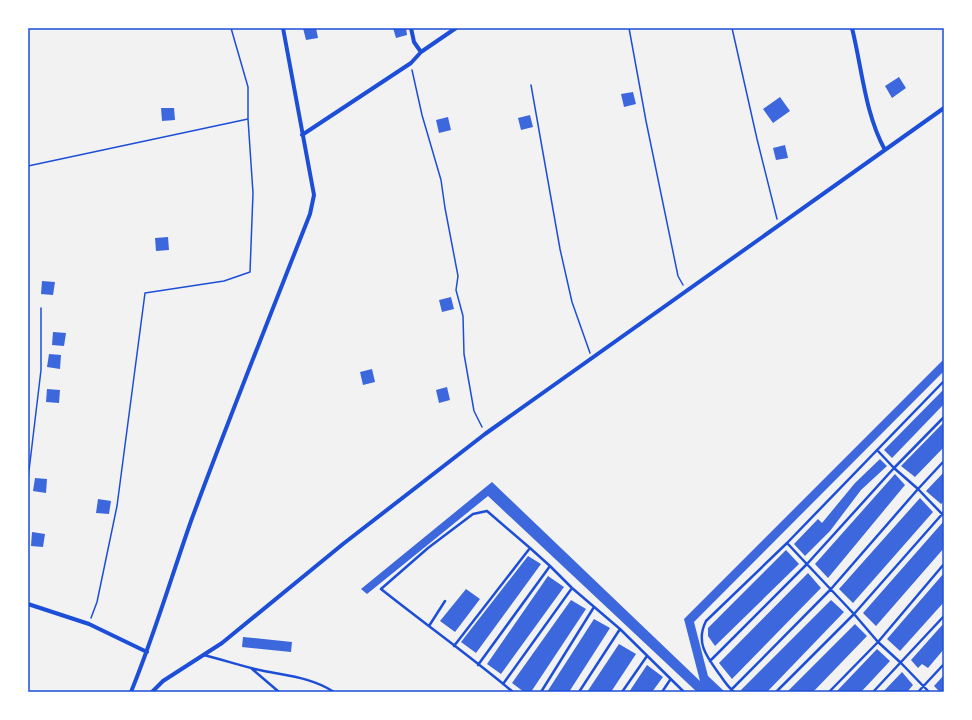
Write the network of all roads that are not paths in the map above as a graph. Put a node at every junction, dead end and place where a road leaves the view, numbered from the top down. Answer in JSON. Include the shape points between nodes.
{"nodes":[{"id":1,"x":283,"y":28,"type":"edge"},
{"id":2,"x":411,"y":28,"type":"edge"},
{"id":3,"x":456,"y":28,"type":"edge"},
{"id":4,"x":852,"y":28,"type":"edge"},
{"id":5,"x":421,"y":52,"type":"junction"},
{"id":6,"x":944,"y":108,"type":"edge"},
{"id":7,"x":302,"y":135,"type":"junction"},
{"id":8,"x":884,"y":150,"type":"junction"},
{"id":9,"x":944,"y":381,"type":"edge"},
{"id":10,"x":944,"y":417,"type":"edge"},
{"id":11,"x":877,"y":450,"type":"junction"},
{"id":12,"x":944,"y":461,"type":"edge"},
{"id":13,"x":894,"y":468,"type":"junction"},
{"id":14,"x":918,"y":489,"type":"junction"},
{"id":15,"x":943,"y":514,"type":"edge"},
{"id":16,"x":787,"y":543,"type":"junction"},
{"id":17,"x":530,"y":548,"type":"junction"},
{"id":18,"x":807,"y":564,"type":"junction"},
{"id":19,"x":944,"y":564,"type":"edge"},
{"id":20,"x":550,"y":566,"type":"junction"},
{"id":21,"x":572,"y":588,"type":"junction"},
{"id":22,"x":831,"y":590,"type":"junction"},
{"id":23,"x":445,"y":601,"type":"dead end"},
{"id":24,"x":28,"y":604,"type":"edge"},
{"id":25,"x":594,"y":607,"type":"junction"},
{"id":26,"x":854,"y":614,"type":"junction"},
{"id":27,"x":944,"y":616,"type":"edge"},
{"id":28,"x":429,"y":626,"type":"junction"},
{"id":29,"x":620,"y":629,"type":"junction"},
{"id":30,"x":878,"y":642,"type":"junction"},
{"id":31,"x":454,"y":646,"type":"junction"},
{"id":32,"x":147,"y":652,"type":"junction"},
{"id":33,"x":204,"y":654,"type":"junction"},
{"id":34,"x":647,"y":656,"type":"junction"},
{"id":35,"x":710,"y":661,"type":"junction"},
{"id":36,"x":901,"y":663,"type":"junction"},
{"id":37,"x":944,"y":664,"type":"edge"},
{"id":38,"x":478,"y":665,"type":"junction"},
{"id":39,"x":249,"y":667,"type":"junction"},
{"id":40,"x":670,"y":680,"type":"junction"},
{"id":41,"x":503,"y":684,"type":"junction"},
{"id":42,"x":923,"y":686,"type":"junction"},
{"id":43,"x":733,"y":691,"type":"edge"},
{"id":44,"x":131,"y":692,"type":"edge"},
{"id":45,"x":152,"y":692,"type":"edge"},
{"id":46,"x":279,"y":692,"type":"edge"},
{"id":47,"x":334,"y":692,"type":"edge"},
{"id":48,"x":513,"y":692,"type":"edge"},
{"id":49,"x":541,"y":692,"type":"edge"},
{"id":50,"x":579,"y":692,"type":"edge"},
{"id":51,"x":622,"y":692,"type":"edge"},
{"id":52,"x":662,"y":692,"type":"edge"},
{"id":53,"x":684,"y":692,"type":"edge"},
{"id":54,"x":776,"y":692,"type":"edge"},
{"id":55,"x":829,"y":692,"type":"edge"},
{"id":56,"x":873,"y":692,"type":"edge"},
{"id":57,"x":918,"y":692,"type":"edge"},
{"id":58,"x":928,"y":692,"type":"edge"}],
"edges":[{"from":1,"to":7,"type":"street"},
{"from":2,"to":5,"type":"street","via":[[414,42]]},
{"from":3,"to":5,"type":"street"},
{"from":4,"to":8,"type":"street","via":[[877,136]]},
{"from":5,"to":7,"type":"street","via":[[411,63]]},
{"from":6,"to":8,"type":"street"},
{"from":7,"to":32,"type":"street","via":[[314,195],[310,214],[191,521]]},
{"from":8,"to":33,"type":"street","via":[[486,434],[343,544],[222,643]]},
{"from":9,"to":11,"type":"lane"},
{"from":10,"to":13,"type":"lane"},
{"from":11,"to":13,"type":"lane"},
{"from":11,"to":16,"type":"lane"},
{"from":12,"to":14,"type":"lane"},
{"from":13,"to":14,"type":"lane"},
{"from":13,"to":18,"type":"lane"},
{"from":14,"to":15,"type":"lane"},
{"from":14,"to":22,"type":"lane"},
{"from":15,"to":26,"type":"lane"},
{"from":16,"to":18,"type":"lane"},
{"from":16,"to":35,"type":"lane","via":[[706,621],[701,631],[703,647]]},
{"from":17,"to":20,"type":"lane"},
{"from":17,"to":28,"type":"lane","via":[[487,511],[473,514],[428,548],[381,589]]},
{"from":17,"to":31,"type":"lane"},
{"from":18,"to":22,"type":"lane"},
{"from":18,"to":35,"type":"lane"},
{"from":19,"to":30,"type":"lane"},
{"from":20,"to":21,"type":"lane"},
{"from":20,"to":38,"type":"lane"},
{"from":21,"to":25,"type":"lane"},
{"from":21,"to":41,"type":"lane"},
{"from":22,"to":26,"type":"lane"},
{"from":22,"to":43,"type":"lane"},
{"from":23,"to":28,"type":"lane"},
{"from":24,"to":32,"type":"street","via":[[89,624]]},
{"from":25,"to":29,"type":"lane"},
{"from":25,"to":49,"type":"lane"},
{"from":26,"to":30,"type":"lane"},
{"from":26,"to":54,"type":"lane"},
{"from":27,"to":36,"type":"lane"},
{"from":28,"to":31,"type":"lane"},
{"from":29,"to":34,"type":"lane"},
{"from":29,"to":50,"type":"lane"},
{"from":30,"to":36,"type":"lane"},
{"from":30,"to":55,"type":"lane"},
{"from":31,"to":38,"type":"lane"},
{"from":32,"to":44,"type":"street"},
{"from":33,"to":39,"type":"lane"},
{"from":33,"to":45,"type":"street","via":[[163,681]]},
{"from":34,"to":40,"type":"lane"},
{"from":34,"to":51,"type":"lane"},
{"from":35,"to":43,"type":"lane"},
{"from":36,"to":42,"type":"lane"},
{"from":36,"to":56,"type":"lane"},
{"from":37,"to":42,"type":"lane"},
{"from":38,"to":41,"type":"lane"},
{"from":39,"to":46,"type":"lane"},
{"from":39,"to":47,"type":"lane","via":[[322,684]]},
{"from":40,"to":52,"type":"lane"},
{"from":40,"to":53,"type":"lane"},
{"from":41,"to":48,"type":"lane"},
{"from":42,"to":57,"type":"lane"},
{"from":42,"to":58,"type":"lane"}]}
